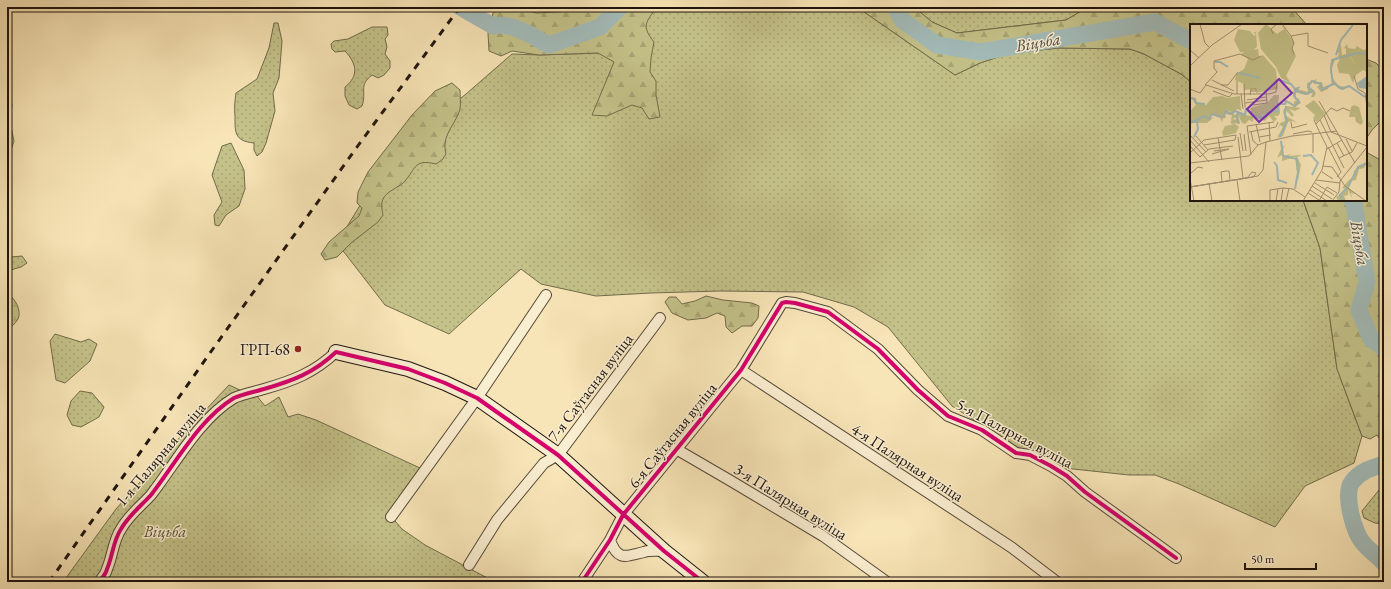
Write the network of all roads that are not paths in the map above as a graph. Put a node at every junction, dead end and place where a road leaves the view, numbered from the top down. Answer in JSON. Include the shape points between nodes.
{"nodes":[{"id":1,"x":546,"y":295,"type":"dead end"},
{"id":2,"x":782,"y":303,"type":"joint"},
{"id":3,"x":660,"y":318,"type":"dead end"},
{"id":4,"x":336,"y":352,"type":"joint"},
{"id":5,"x":741,"y":370,"type":"junction"},
{"id":6,"x":478,"y":398,"type":"junction"},
{"id":7,"x":676,"y":450,"type":"junction"},
{"id":8,"x":558,"y":455,"type":"junction"},
{"id":9,"x":623,"y":515,"type":"junction"},
{"id":10,"x":391,"y":517,"type":"dead end"},
{"id":11,"x":610,"y":540,"type":"junction"},
{"id":12,"x":664,"y":551,"type":"junction"},
{"id":13,"x":1176,"y":558,"type":"dead end"},
{"id":14,"x":469,"y":565,"type":"dead end"},
{"id":15,"x":99,"y":582,"type":"edge"},
{"id":16,"x":582,"y":582,"type":"edge"},
{"id":17,"x":703,"y":582,"type":"edge"},
{"id":18,"x":888,"y":582,"type":"edge"},
{"id":19,"x":1057,"y":582,"type":"edge"}],
"edges":[{"from":1,"to":6,"type":"street"},
{"from":2,"to":5,"type":"street","name":"6-я Саўгасная вуліца"},
{"from":2,"to":13,"type":"street","name":"5-я Палярная вуліца","via":[[795,303],[828,312],[878,349],[948,416],[982,430],[1016,453],[1030,455],[1051,466]]},
{"from":3,"to":8,"type":"street","name":"7-я Саўгасная вуліца"},
{"from":4,"to":6,"type":"street","name":"1-я Палярная вуліца","via":[[408,369]]},
{"from":4,"to":15,"type":"street","name":"1-я Палярная вуліца","via":[[312,372],[283,384],[235,398],[218,410],[121,528],[107,570]]},
{"from":5,"to":7,"type":"street","name":"6-я Саўгасная вуліца"},
{"from":5,"to":19,"type":"street","name":"4-я Палярная вуліца","via":[[1011,547]]},
{"from":6,"to":8,"type":"street","name":"1-я Палярная вуліца"},
{"from":6,"to":10,"type":"street"},
{"from":7,"to":9,"type":"street","name":"6-я Саўгасная вуліца"},
{"from":7,"to":18,"type":"street","name":"3-я Палярная вуліца","via":[[823,536]]},
{"from":8,"to":9,"type":"street","name":"1-я Палярная вуліца"},
{"from":8,"to":14,"type":"street","name":"7-я Саўгасная вуліца","via":[[544,463],[496,520]]},
{"from":9,"to":11,"type":"street","name":"6-я Саўгасная вуліца"},
{"from":9,"to":12,"type":"street","name":"1-я Палярная вуліца"},
{"from":11,"to":12,"type":"street","via":[[614,550],[620,555]]},
{"from":11,"to":16,"type":"street","name":"6-я Саўгасная вуліца"},
{"from":12,"to":17,"type":"street","name":"1-я Палярная вуліца"}]}
